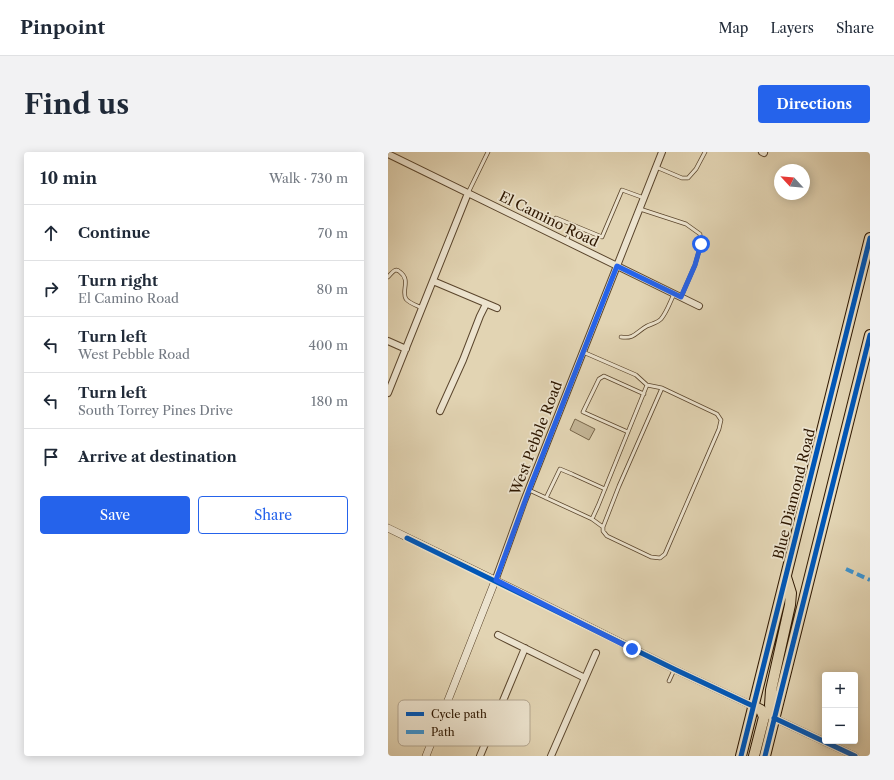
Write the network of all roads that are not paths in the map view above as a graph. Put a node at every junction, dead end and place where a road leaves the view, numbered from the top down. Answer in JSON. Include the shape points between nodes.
{"nodes":[{"id":1,"x":488,"y":152,"type":"edge"},
{"id":2,"x":662,"y":152,"type":"edge"},
{"id":3,"x":706,"y":152,"type":"edge"},
{"id":4,"x":388,"y":154,"type":"edge"},
{"id":5,"x":656,"y":167,"type":"junction"},
{"id":6,"x":468,"y":193,"type":"junction"},
{"id":7,"x":644,"y":198,"type":"junction"},
{"id":8,"x":640,"y":209,"type":"junction"},
{"id":9,"x":556,"y":218,"type":"dead end"},
{"id":10,"x":572,"y":225,"type":"junction"},
{"id":11,"x":870,"y":238,"type":"edge"},
{"id":12,"x":566,"y":241,"type":"junction"},
{"id":13,"x":617,"y":266,"type":"junction"},
{"id":14,"x":388,"y":277,"type":"edge"},
{"id":15,"x":433,"y":281,"type":"junction"},
{"id":16,"x":678,"y":295,"type":"junction"},
{"id":17,"x":486,"y":304,"type":"junction"},
{"id":18,"x":699,"y":306,"type":"dead end"},
{"id":19,"x":422,"y":308,"type":"junction"},
{"id":20,"x":497,"y":308,"type":"dead end"},
{"id":21,"x":870,"y":335,"type":"edge"},
{"id":22,"x":621,"y":337,"type":"dead end"},
{"id":23,"x":388,"y":341,"type":"edge"},
{"id":24,"x":406,"y":349,"type":"junction"},
{"id":25,"x":583,"y":352,"type":"junction"},
{"id":26,"x":647,"y":385,"type":"junction"},
{"id":27,"x":662,"y":388,"type":"junction"},
{"id":28,"x":388,"y":393,"type":"edge"},
{"id":29,"x":644,"y":394,"type":"junction"},
{"id":30,"x":440,"y":411,"type":"dead end"},
{"id":31,"x":628,"y":432,"type":"junction"},
{"id":32,"x":605,"y":489,"type":"junction"},
{"id":33,"x":529,"y":490,"type":"junction"},
{"id":34,"x":546,"y":498,"type":"junction"},
{"id":35,"x":592,"y":520,"type":"junction"},
{"id":36,"x":388,"y":528,"type":"edge"},
{"id":37,"x":602,"y":528,"type":"junction"},
{"id":38,"x":786,"y":577,"type":"junction"},
{"id":39,"x":496,"y":580,"type":"junction"},
{"id":40,"x":498,"y":635,"type":"dead end"},
{"id":41,"x":525,"y":648,"type":"junction"},
{"id":42,"x":596,"y":653,"type":"dead end"},
{"id":43,"x":674,"y":669,"type":"junction"},
{"id":44,"x":585,"y":678,"type":"junction"},
{"id":45,"x":669,"y":681,"type":"dead end"},
{"id":46,"x":448,"y":700,"type":"edge"},
{"id":47,"x":503,"y":700,"type":"edge"},
{"id":48,"x":753,"y":706,"type":"junction"},
{"id":49,"x":774,"y":718,"type":"junction"},
{"id":50,"x":430,"y":746,"type":"edge"},
{"id":51,"x":484,"y":746,"type":"edge"},
{"id":52,"x":426,"y":756,"type":"edge"},
{"id":53,"x":480,"y":756,"type":"edge"},
{"id":54,"x":552,"y":756,"type":"edge"},
{"id":55,"x":741,"y":756,"type":"edge"},
{"id":56,"x":754,"y":756,"type":"edge"},
{"id":57,"x":765,"y":756,"type":"edge"},
{"id":58,"x":855,"y":756,"type":"edge"}],
"edges":[{"from":1,"to":6,"type":"lane"},
{"from":2,"to":5,"type":"street","name":"West Pebble Road"},
{"from":3,"to":5,"type":"lane","via":[[688,178]]},
{"from":4,"to":6,"type":"street","name":"El Camino Road"},
{"from":5,"to":7,"type":"street","name":"West Pebble Road"},
{"from":6,"to":12,"type":"street","name":"El Camino Road"},
{"from":6,"to":15,"type":"street"},
{"from":7,"to":8,"type":"street","name":"West Pebble Road"},
{"from":7,"to":10,"type":"lane","via":[[622,190],[602,237]]},
{"from":8,"to":13,"type":"street","name":"West Pebble Road"},
{"from":8,"to":16,"type":"lane","via":[[686,224],[700,234],[701,244],[695,265]]},
{"from":9,"to":10,"type":"lane"},
{"from":10,"to":12,"type":"lane"},
{"from":11,"to":38,"type":"highway","name":"Blue Diamond Road"},
{"from":12,"to":13,"type":"street","name":"El Camino Road"},
{"from":13,"to":16,"type":"street","name":"El Camino Road"},
{"from":13,"to":25,"type":"street","name":"West Pebble Road"},
{"from":14,"to":19,"type":"lane","via":[[394,270],[399,271],[405,280],[405,298]]},
{"from":15,"to":17,"type":"street"},
{"from":15,"to":19,"type":"street"},
{"from":16,"to":18,"type":"street","name":"El Camino Road"},
{"from":16,"to":22,"type":"lane","via":[[659,321],[638,334],[628,338]]},
{"from":17,"to":20,"type":"street"},
{"from":17,"to":30,"type":"street"},
{"from":19,"to":24,"type":"street"},
{"from":21,"to":49,"type":"highway"},
{"from":23,"to":24,"type":"street"},
{"from":24,"to":28,"type":"street"},
{"from":25,"to":26,"type":"lane","via":[[636,376]]},
{"from":25,"to":33,"type":"street","name":"West Pebble Road"},
{"from":26,"to":27,"type":"lane"},
{"from":26,"to":29,"type":"lane"},
{"from":27,"to":37,"type":"lane"},
{"from":27,"to":37,"type":"lane","via":[[717,414],[721,420],[719,429],[665,554],[660,558],[651,557],[606,536]]},
{"from":29,"to":31,"type":"lane"},
{"from":29,"to":31,"type":"lane","via":[[604,376],[599,379],[584,412]]},
{"from":31,"to":32,"type":"lane"},
{"from":32,"to":34,"type":"lane","via":[[560,470]]},
{"from":32,"to":35,"type":"lane"},
{"from":33,"to":34,"type":"lane"},
{"from":33,"to":39,"type":"street","name":"West Pebble Road"},
{"from":34,"to":35,"type":"lane"},
{"from":35,"to":37,"type":"lane"},
{"from":36,"to":39,"type":"street"},
{"from":38,"to":48,"type":"highway","name":"Blue Diamond Road"},
{"from":38,"to":49,"type":"highway","via":[[791,593],[790,605],[771,690],[770,705]]},
{"from":39,"to":43,"type":"street"},
{"from":39,"to":46,"type":"street","name":"West Pebble Road"},
{"from":40,"to":41,"type":"street"},
{"from":41,"to":44,"type":"street"},
{"from":41,"to":47,"type":"street"},
{"from":42,"to":44,"type":"street"},
{"from":43,"to":45,"type":"lane"},
{"from":43,"to":48,"type":"street"},
{"from":44,"to":54,"type":"street"},
{"from":48,"to":55,"type":"highway","name":"Blue Diamond Road"},
{"from":48,"to":56,"type":"highway","via":[[761,710],[764,717]]},
{"from":49,"to":57,"type":"highway"},
{"from":49,"to":58,"type":"street"},
{"from":50,"to":52,"type":"street","name":"West Pebble Road"},
{"from":51,"to":53,"type":"street"}]}
